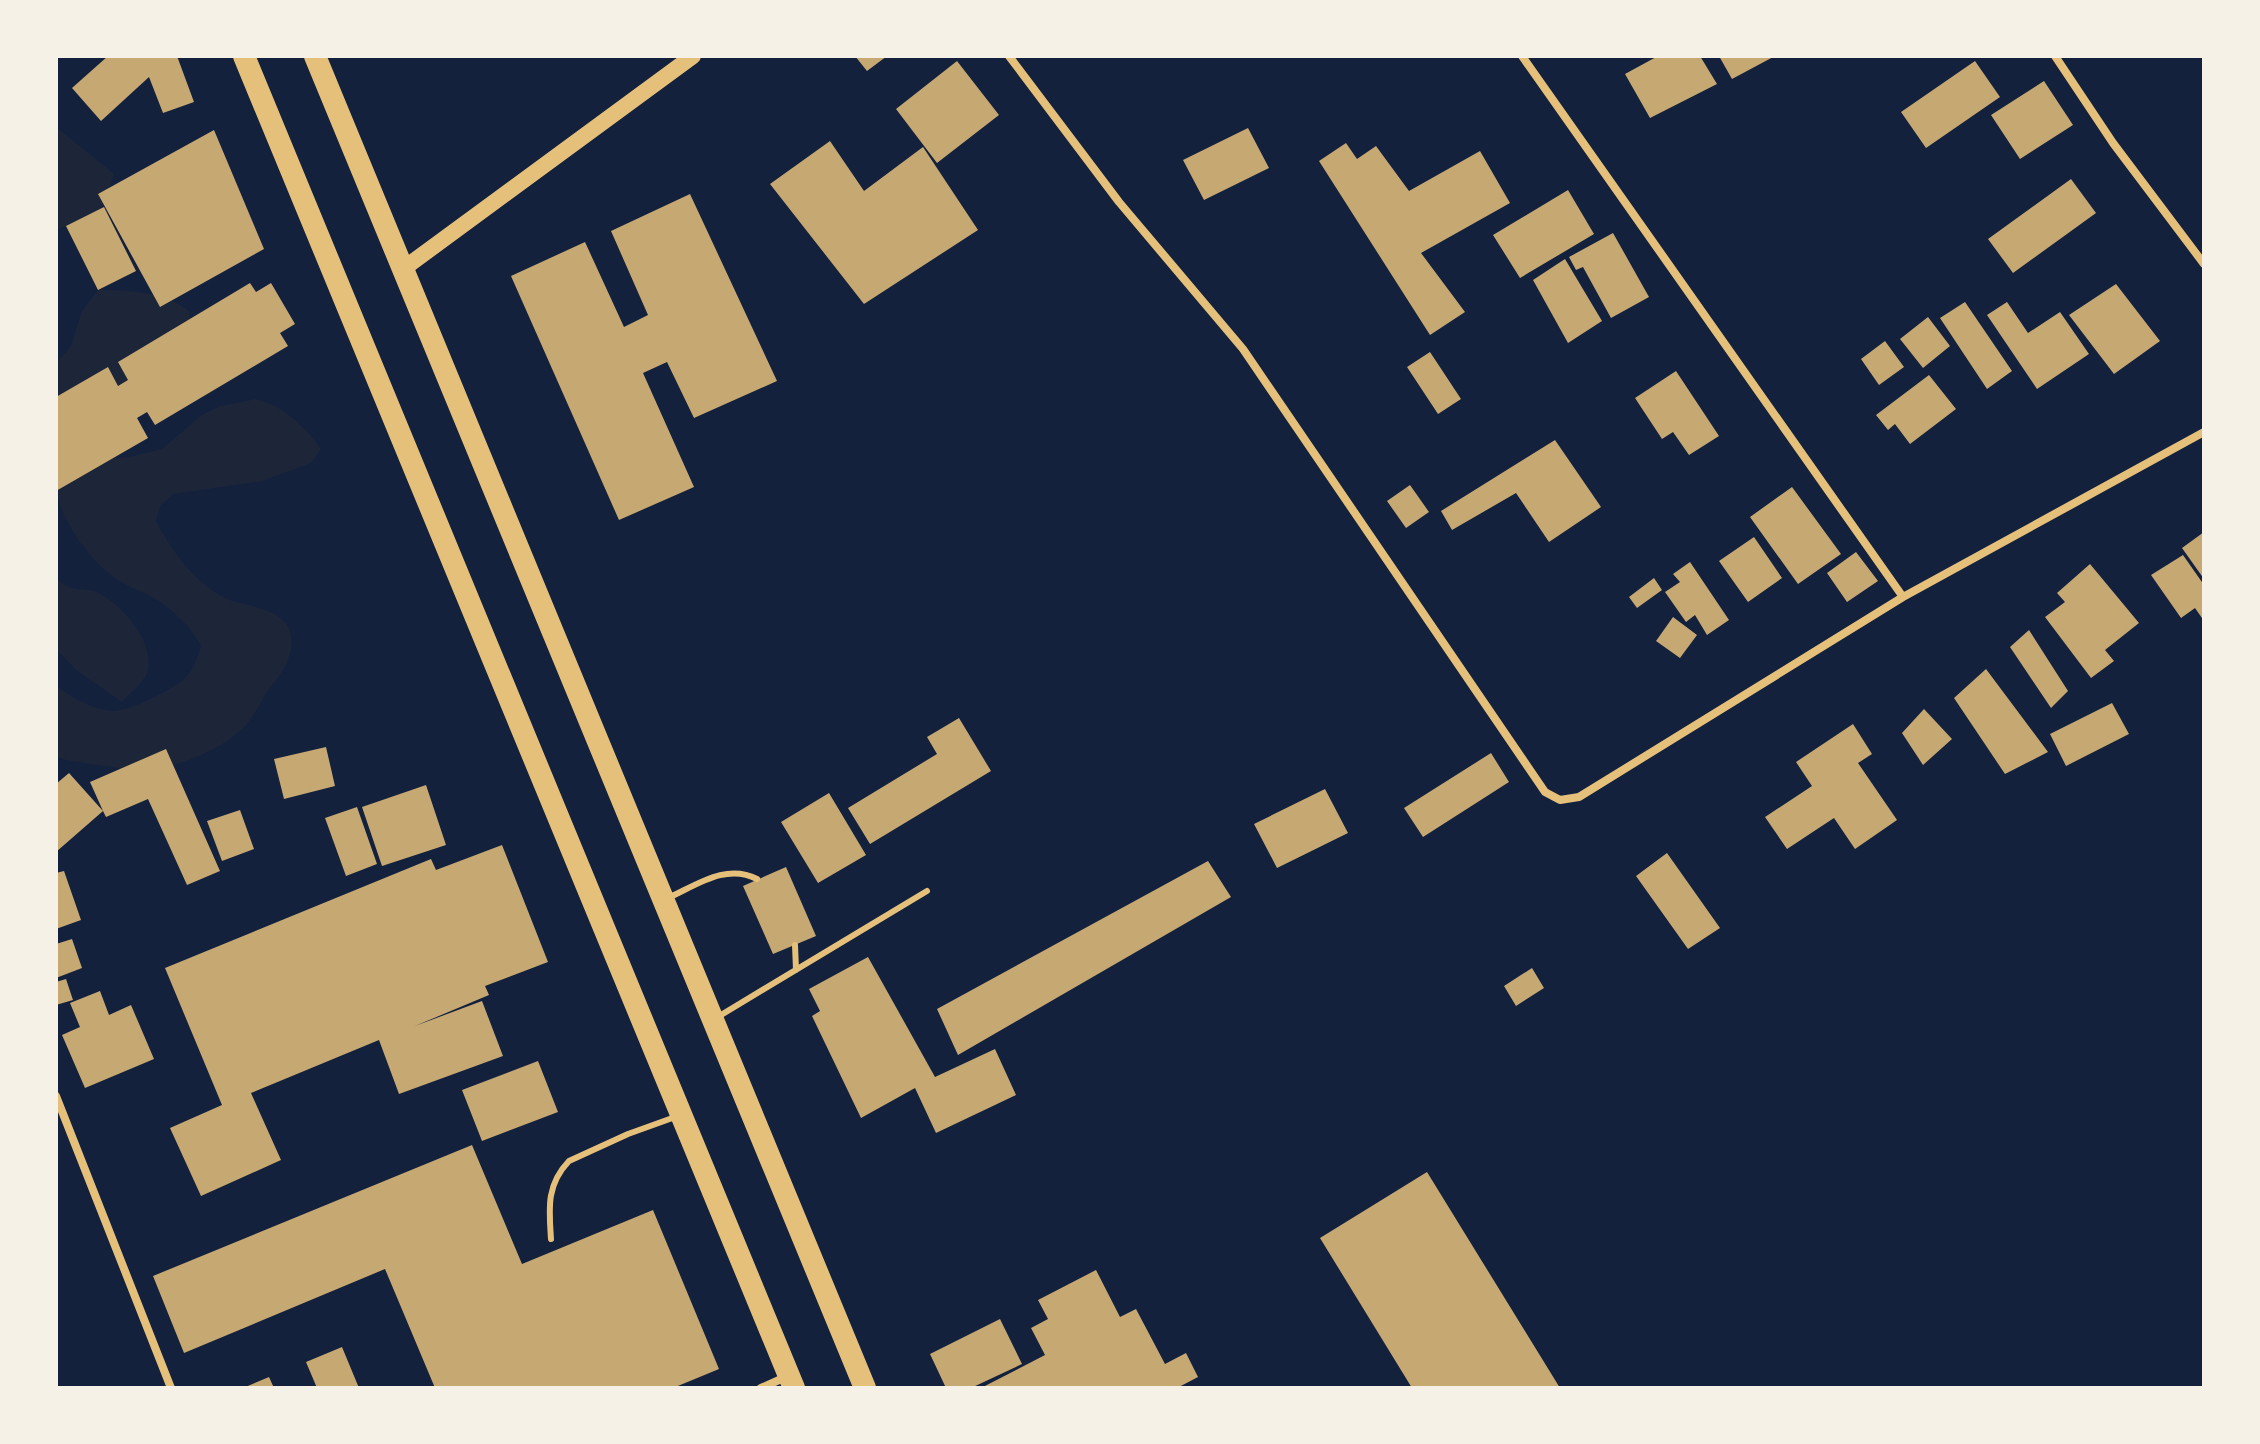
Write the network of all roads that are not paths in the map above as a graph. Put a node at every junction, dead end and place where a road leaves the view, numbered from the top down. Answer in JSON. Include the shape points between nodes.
{"nodes":[{"id":1,"x":244,"y":56,"type":"edge"},
{"id":2,"x":315,"y":56,"type":"edge"},
{"id":3,"x":693,"y":56,"type":"edge"},
{"id":4,"x":1009,"y":56,"type":"edge"},
{"id":5,"x":1522,"y":56,"type":"edge"},
{"id":6,"x":2055,"y":56,"type":"edge"},
{"id":7,"x":2204,"y":264,"type":"edge"},
{"id":8,"x":403,"y":269,"type":"junction"},
{"id":9,"x":2204,"y":432,"type":"edge"},
{"id":10,"x":1903,"y":597,"type":"junction"},
{"id":11,"x":757,"y":879,"type":"dead end"},
{"id":12,"x":927,"y":891,"type":"dead end"},
{"id":13,"x":663,"y":900,"type":"junction"},
{"id":14,"x":795,"y":945,"type":"dead end"},
{"id":15,"x":796,"y":970,"type":"junction"},
{"id":16,"x":713,"y":1019,"type":"junction"},
{"id":17,"x":56,"y":1096,"type":"edge"},
{"id":18,"x":681,"y":1115,"type":"junction"},
{"id":19,"x":551,"y":1239,"type":"dead end"},
{"id":20,"x":791,"y":1382,"type":"edge"},
{"id":21,"x":171,"y":1388,"type":"edge"},
{"id":22,"x":761,"y":1388,"type":"edge"},
{"id":23,"x":865,"y":1388,"type":"edge"}],
"edges":[{"from":1,"to":18,"type":"highway"},
{"from":2,"to":8,"type":"highway"},
{"from":3,"to":8,"type":"main road"},
{"from":4,"to":10,"type":"street","via":[[1119,202],[1243,349],[1545,792],[1560,800],[1579,797]]},
{"from":5,"to":10,"type":"street"},
{"from":6,"to":7,"type":"street"},
{"from":8,"to":13,"type":"highway"},
{"from":9,"to":10,"type":"street"},
{"from":11,"to":13,"type":"lane","via":[[744,872],[724,872]]},
{"from":12,"to":15,"type":"lane"},
{"from":13,"to":16,"type":"highway"},
{"from":14,"to":15,"type":"lane"},
{"from":15,"to":16,"type":"lane"},
{"from":16,"to":23,"type":"highway"},
{"from":17,"to":21,"type":"street"},
{"from":18,"to":19,"type":"lane","via":[[569,1161],[548,1198]]},
{"from":18,"to":20,"type":"highway"},
{"from":20,"to":22,"type":"street"}]}
